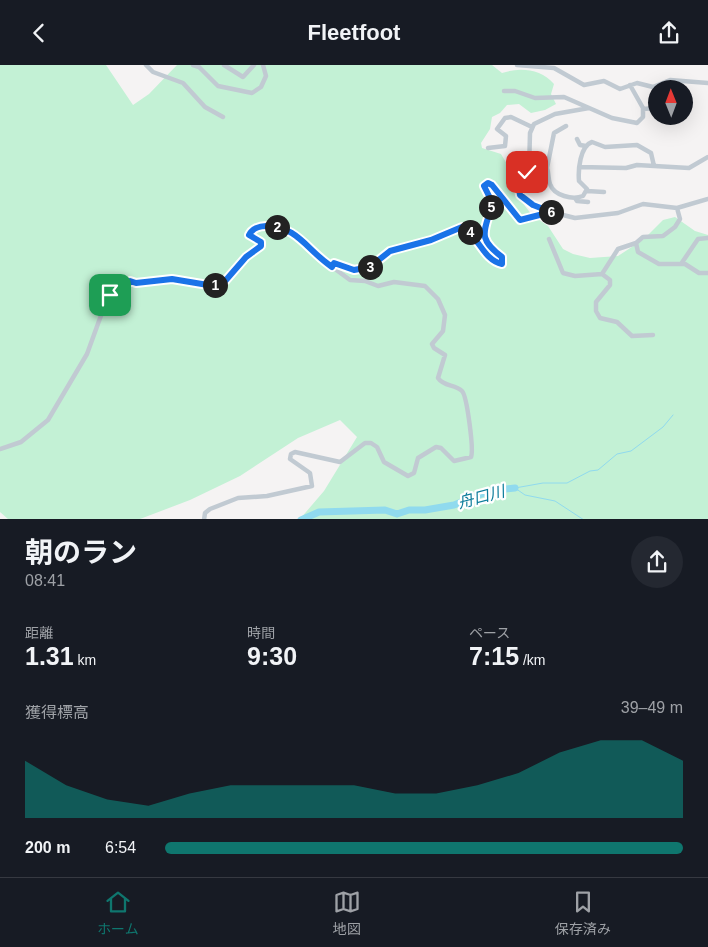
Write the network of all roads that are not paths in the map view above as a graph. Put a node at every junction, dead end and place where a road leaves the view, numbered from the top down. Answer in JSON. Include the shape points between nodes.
{"nodes":[{"id":1,"x":146,"y":65,"type":"edge"},
{"id":2,"x":193,"y":65,"type":"edge"},
{"id":3,"x":224,"y":65,"type":"edge"},
{"id":4,"x":254,"y":65,"type":"edge"},
{"id":5,"x":263,"y":65,"type":"edge"},
{"id":6,"x":517,"y":65,"type":"edge"},
{"id":7,"x":708,"y":83,"type":"edge"},
{"id":8,"x":630,"y":85,"type":"junction"},
{"id":9,"x":504,"y":91,"type":"dead end"},
{"id":10,"x":589,"y":108,"type":"junction"},
{"id":11,"x":643,"y":109,"type":"junction"},
{"id":12,"x":648,"y":109,"type":"edge"},
{"id":13,"x":223,"y":117,"type":"dead end"},
{"id":14,"x":566,"y":126,"type":"dead end"},
{"id":15,"x":532,"y":127,"type":"junction"},
{"id":16,"x":577,"y":139,"type":"dead end"},
{"id":17,"x":586,"y":146,"type":"junction"},
{"id":18,"x":488,"y":148,"type":"dead end"},
{"id":19,"x":708,"y":157,"type":"edge"},
{"id":20,"x":515,"y":163,"type":"dead end"},
{"id":21,"x":529,"y":163,"type":"junction"},
{"id":22,"x":654,"y":166,"type":"junction"},
{"id":23,"x":580,"y":167,"type":"junction"},
{"id":24,"x":547,"y":168,"type":"junction"},
{"id":25,"x":529,"y":170,"type":"junction"},
{"id":26,"x":586,"y":191,"type":"junction"},
{"id":27,"x":604,"y":192,"type":"dead end"},
{"id":28,"x":575,"y":198,"type":"junction"},
{"id":29,"x":708,"y":199,"type":"edge"},
{"id":30,"x":588,"y":202,"type":"dead end"},
{"id":31,"x":677,"y":208,"type":"junction"},
{"id":32,"x":551,"y":212,"type":"junction"},
{"id":33,"x":708,"y":238,"type":"edge"},
{"id":34,"x":549,"y":239,"type":"dead end"},
{"id":35,"x":636,"y":243,"type":"junction"},
{"id":36,"x":681,"y":264,"type":"junction"},
{"id":37,"x":332,"y":267,"type":"junction"},
{"id":38,"x":708,"y":273,"type":"edge"},
{"id":39,"x":602,"y":274,"type":"junction"},
{"id":40,"x":653,"y":335,"type":"dead end"},
{"id":41,"x":0,"y":449,"type":"edge"},
{"id":42,"x":204,"y":519,"type":"edge"}],
"edges":[{"from":1,"to":13,"type":"street","via":[[153,72],[183,83],[205,107]]},
{"from":2,"to":5,"type":"street","via":[[218,86],[252,93],[261,87],[266,76]]},
{"from":3,"to":4,"type":"street","via":[[243,77]]},
{"from":6,"to":8,"type":"street","via":[[554,68],[584,85],[604,81],[620,89]]},
{"from":7,"to":8,"type":"street","via":[[675,80],[653,87],[637,83]]},
{"from":8,"to":11,"type":"street"},
{"from":9,"to":10,"type":"street","via":[[535,97],[564,97]]},
{"from":10,"to":11,"type":"street","via":[[634,123],[642,120]]},
{"from":10,"to":15,"type":"street","via":[[548,115]]},
{"from":11,"to":12,"type":"street"},
{"from":14,"to":24,"type":"street","via":[[554,133]]},
{"from":15,"to":18,"type":"street","via":[[511,117],[505,118],[497,129],[506,136],[505,146]]},
{"from":15,"to":21,"type":"street"},
{"from":16,"to":17,"type":"street","via":[[580,145]]},
{"from":17,"to":22,"type":"street","via":[[592,142],[605,147],[637,145],[651,153]]},
{"from":17,"to":23,"type":"street"},
{"from":19,"to":22,"type":"street","via":[[689,168]]},
{"from":20,"to":21,"type":"street"},
{"from":21,"to":25,"type":"street"},
{"from":22,"to":23,"type":"street"},
{"from":23,"to":26,"type":"street","via":[[579,181],[585,185]]},
{"from":24,"to":25,"type":"street","via":[[536,166]]},
{"from":24,"to":28,"type":"street","via":[[550,185],[555,191]]},
{"from":25,"to":32,"type":"street","via":[[520,180],[520,195],[533,205]]},
{"from":26,"to":27,"type":"street"},
{"from":26,"to":28,"type":"street"},
{"from":28,"to":30,"type":"street"},
{"from":29,"to":31,"type":"street"},
{"from":31,"to":32,"type":"street","via":[[643,204],[624,212],[579,219]]},
{"from":31,"to":35,"type":"street","via":[[680,219],[674,229],[660,237],[643,237]]},
{"from":32,"to":37,"type":"street","via":[[518,219],[487,183],[484,188],[492,202],[484,237],[502,257],[502,264],[462,227],[431,240],[390,251],[370,267],[354,270],[336,263]]},
{"from":33,"to":36,"type":"street","via":[[698,239]]},
{"from":34,"to":39,"type":"street","via":[[563,273],[575,276]]},
{"from":35,"to":36,"type":"street","via":[[638,253],[655,263]]},
{"from":35,"to":39,"type":"street","via":[[618,249]]},
{"from":36,"to":38,"type":"street","via":[[699,273]]},
{"from":37,"to":41,"type":"street","via":[[289,229],[265,226],[249,234],[262,242],[261,246],[222,283],[207,286],[172,279],[128,281],[107,299],[87,354],[48,420],[21,441]]},
{"from":37,"to":42,"type":"street","via":[[350,280],[378,286],[394,282],[422,285],[435,295],[445,315],[443,331],[432,344],[445,355],[438,378],[443,384],[458,388],[465,394],[472,455],[467,460],[454,461],[436,447],[418,458],[414,473],[408,476],[384,462],[377,447],[371,443],[365,443],[340,462],[295,452],[290,459],[310,473],[312,485],[267,496],[238,498],[210,509]]},
{"from":39,"to":40,"type":"street","via":[[611,283],[596,302],[600,318],[616,322],[632,336]]}]}
